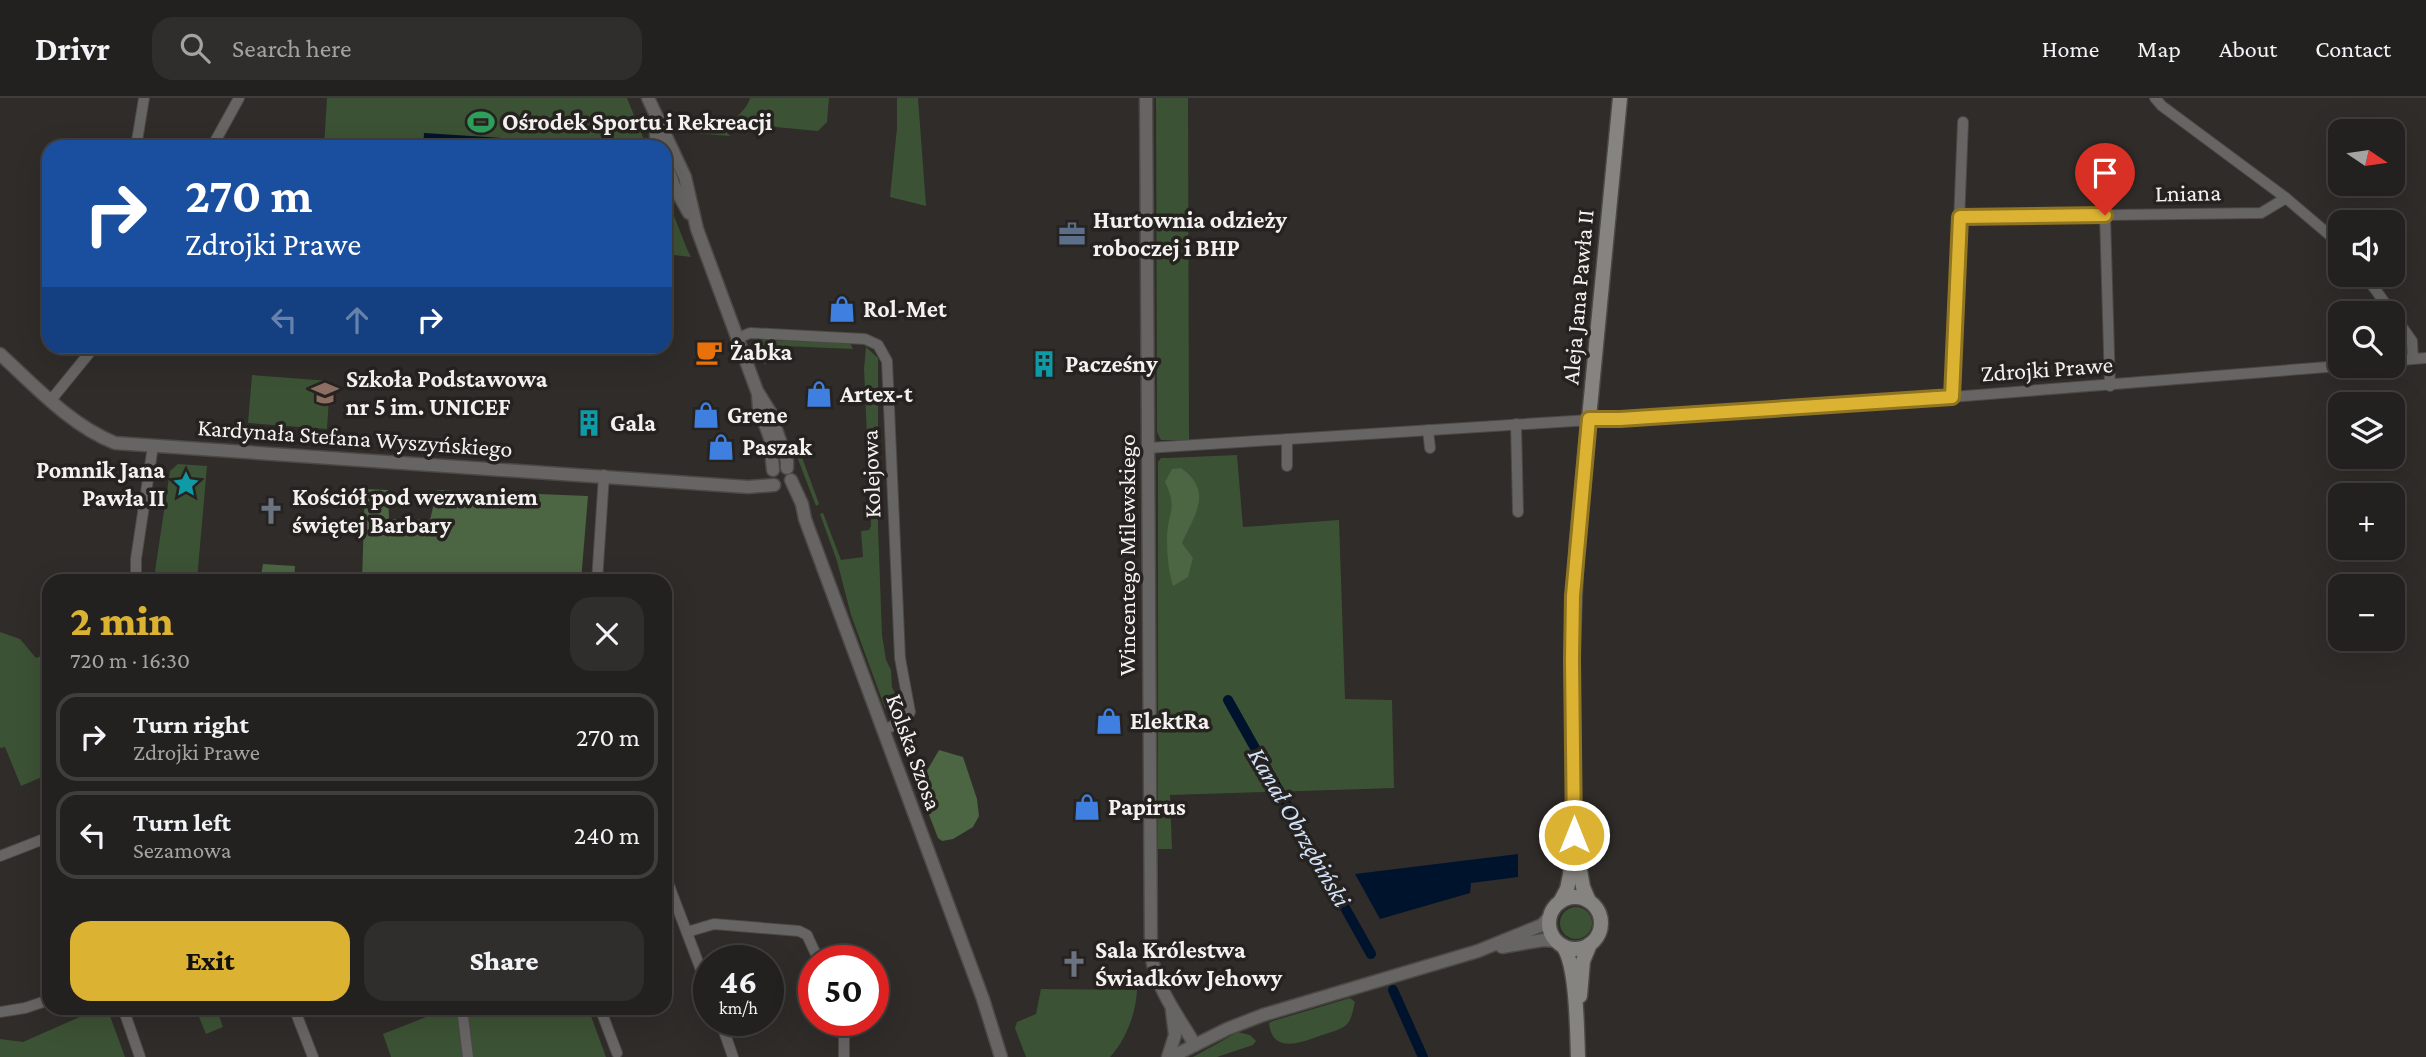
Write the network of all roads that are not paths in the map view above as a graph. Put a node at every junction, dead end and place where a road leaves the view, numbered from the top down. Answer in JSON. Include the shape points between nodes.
{"nodes":[{"id":1,"x":144,"y":98,"type":"edge"},
{"id":2,"x":239,"y":98,"type":"edge"},
{"id":3,"x":648,"y":98,"type":"edge"},
{"id":4,"x":1146,"y":98,"type":"edge"},
{"id":5,"x":1620,"y":98,"type":"edge"},
{"id":6,"x":2155,"y":98,"type":"edge"},
{"id":7,"x":658,"y":120,"type":"junction"},
{"id":8,"x":1963,"y":122,"type":"dead end"},
{"id":9,"x":137,"y":140,"type":"edge"},
{"id":10,"x":216,"y":140,"type":"edge"},
{"id":11,"x":658,"y":140,"type":"edge"},
{"id":12,"x":669,"y":140,"type":"edge"},
{"id":13,"x":672,"y":147,"type":"edge"},
{"id":14,"x":672,"y":180,"type":"edge"},
{"id":15,"x":2286,"y":198,"type":"junction"},
{"id":16,"x":2105,"y":215,"type":"junction"},
{"id":17,"x":1960,"y":217,"type":"junction"},
{"id":18,"x":697,"y":229,"type":"junction"},
{"id":19,"x":2328,"y":234,"type":"edge"},
{"id":20,"x":2374,"y":287,"type":"edge"},
{"id":21,"x":738,"y":338,"type":"junction"},
{"id":22,"x":0,"y":354,"type":"edge"},
{"id":23,"x":88,"y":354,"type":"edge"},
{"id":24,"x":2426,"y":358,"type":"edge"},
{"id":25,"x":2413,"y":359,"type":"junction"},
{"id":26,"x":2405,"y":360,"type":"edge"},
{"id":27,"x":2328,"y":367,"type":"edge"},
{"id":28,"x":2110,"y":386,"type":"junction"},
{"id":29,"x":1952,"y":397,"type":"junction"},
{"id":30,"x":51,"y":400,"type":"junction"},
{"id":31,"x":1589,"y":419,"type":"junction"},
{"id":32,"x":1516,"y":424,"type":"junction"},
{"id":33,"x":1428,"y":430,"type":"junction"},
{"id":34,"x":1287,"y":439,"type":"junction"},
{"id":35,"x":153,"y":446,"type":"junction"},
{"id":36,"x":1430,"y":448,"type":"dead end"},
{"id":37,"x":1147,"y":449,"type":"junction"},
{"id":38,"x":1287,"y":466,"type":"dead end"},
{"id":39,"x":604,"y":475,"type":"junction"},
{"id":40,"x":780,"y":478,"type":"junction"},
{"id":41,"x":1518,"y":512,"type":"dead end"},
{"id":42,"x":136,"y":574,"type":"edge"},
{"id":43,"x":597,"y":574,"type":"edge"},
{"id":44,"x":884,"y":730,"type":"junction"},
{"id":45,"x":1574,"y":835,"type":"junction"},
{"id":46,"x":42,"y":840,"type":"edge"},
{"id":47,"x":0,"y":856,"type":"edge"},
{"id":48,"x":672,"y":893,"type":"edge"},
{"id":49,"x":1589,"y":901,"type":"junction"},
{"id":50,"x":1560,"y":902,"type":"junction"},
{"id":51,"x":1550,"y":915,"type":"junction"},
{"id":52,"x":687,"y":932,"type":"junction"},
{"id":53,"x":1560,"y":944,"type":"junction"},
{"id":54,"x":1590,"y":944,"type":"junction"},
{"id":55,"x":812,"y":945,"type":"edge"},
{"id":56,"x":693,"y":948,"type":"edge"},
{"id":57,"x":1478,"y":951,"type":"junction"},
{"id":58,"x":983,"y":999,"type":"junction"},
{"id":59,"x":42,"y":1002,"type":"edge"},
{"id":60,"x":1171,"y":1007,"type":"junction"},
{"id":61,"x":0,"y":1012,"type":"edge"},
{"id":62,"x":126,"y":1015,"type":"edge"},
{"id":63,"x":297,"y":1015,"type":"edge"},
{"id":64,"x":463,"y":1015,"type":"edge"},
{"id":65,"x":603,"y":1015,"type":"edge"},
{"id":66,"x":726,"y":1036,"type":"edge"},
{"id":67,"x":844,"y":1036,"type":"edge"},
{"id":68,"x":1577,"y":1039,"type":"junction"},
{"id":69,"x":1195,"y":1045,"type":"junction"},
{"id":70,"x":617,"y":1054,"type":"dead end"},
{"id":71,"x":141,"y":1057,"type":"edge"},
{"id":72,"x":313,"y":1057,"type":"edge"},
{"id":73,"x":468,"y":1057,"type":"edge"},
{"id":74,"x":733,"y":1057,"type":"edge"},
{"id":75,"x":844,"y":1057,"type":"edge"},
{"id":76,"x":1000,"y":1057,"type":"edge"},
{"id":77,"x":1010,"y":1057,"type":"edge"},
{"id":78,"x":1170,"y":1057,"type":"edge"},
{"id":79,"x":1578,"y":1057,"type":"edge"}],
"edges":[{"from":1,"to":9,"type":"street"},
{"from":2,"to":10,"type":"street"},
{"from":3,"to":7,"type":"street","name":"Kolska Szosa"},
{"from":4,"to":37,"type":"street","name":"Wincentego Milewskiego"},
{"from":5,"to":31,"type":"main road","name":"Aleja Jana Pawła II"},
{"from":6,"to":15,"type":"street"},
{"from":7,"to":11,"type":"street","name":"Kolska Szosa"},
{"from":7,"to":12,"type":"street","name":"Kolska Szosa"},
{"from":8,"to":17,"type":"street"},
{"from":13,"to":18,"type":"street","name":"Kolska Szosa","via":[[685,177]]},
{"from":14,"to":18,"type":"street","name":"Kolska Szosa"},
{"from":15,"to":16,"type":"street","name":"Lniana","via":[[2260,213]]},
{"from":15,"to":19,"type":"street"},
{"from":16,"to":17,"type":"street","name":"Lniana"},
{"from":16,"to":28,"type":"street"},
{"from":17,"to":29,"type":"street"},
{"from":18,"to":21,"type":"street","name":"Kolska Szosa"},
{"from":20,"to":25,"type":"street","via":[[2412,341]]},
{"from":21,"to":40,"type":"street","name":"Kolska Szosa","via":[[787,461]]},
{"from":21,"to":44,"type":"street","name":"Kolejowa","via":[[750,333],[865,339],[878,345],[886,357],[900,658],[910,712],[905,720]]},
{"from":22,"to":30,"type":"street","name":"Kardynała Stefana Wyszyńskiego"},
{"from":23,"to":30,"type":"street"},
{"from":24,"to":25,"type":"street"},
{"from":25,"to":26,"type":"street"},
{"from":27,"to":28,"type":"street","name":"Zdrojki Prawe"},
{"from":28,"to":29,"type":"street","name":"Zdrojki Prawe"},
{"from":29,"to":31,"type":"street","name":"Zdrojki Prawe"},
{"from":30,"to":35,"type":"street","name":"Kardynała Stefana Wyszyńskiego","via":[[94,435],[115,443]]},
{"from":31,"to":32,"type":"street","name":"Zdrojki Prawe"},
{"from":31,"to":45,"type":"main road","name":"Aleja Jana Pawła II","via":[[1573,596]]},
{"from":32,"to":33,"type":"street","name":"Zdrojki Prawe"},
{"from":32,"to":41,"type":"street"},
{"from":33,"to":34,"type":"street","name":"Zdrojki Prawe"},
{"from":33,"to":36,"type":"street"},
{"from":34,"to":37,"type":"street","name":"Zdrojki Prawe"},
{"from":34,"to":38,"type":"street"},
{"from":35,"to":39,"type":"street","name":"Kardynała Stefana Wyszyńskiego"},
{"from":35,"to":42,"type":"street"},
{"from":37,"to":60,"type":"street","name":"Wincentego Milewskiego","via":[[1151,954]]},
{"from":39,"to":40,"type":"street","name":"Kardynała Stefana Wyszyńskiego","via":[[762,487]]},
{"from":39,"to":43,"type":"street"},
{"from":40,"to":44,"type":"street","name":"Kolska Szosa","via":[[805,519]]},
{"from":44,"to":58,"type":"street","name":"Kolska Szosa"},
{"from":45,"to":49,"type":"main road","name":"Aleja Jana Pawła II"},
{"from":45,"to":50,"type":"main road","name":"Aleja Jana Pawła II","via":[[1570,875]]},
{"from":46,"to":47,"type":"street"},
{"from":48,"to":52,"type":"street"},
{"from":49,"to":50,"type":"main road","via":[[1574,897]]},
{"from":49,"to":54,"type":"main road","via":[[1601,922]]},
{"from":50,"to":51,"type":"main road"},
{"from":51,"to":53,"type":"main road","via":[[1550,929]]},
{"from":51,"to":57,"type":"street","via":[[1542,925]]},
{"from":52,"to":55,"type":"street","via":[[714,924],[799,931]]},
{"from":52,"to":56,"type":"street"},
{"from":53,"to":54,"type":"main road","via":[[1576,949]]},
{"from":53,"to":57,"type":"street","via":[[1535,940]]},
{"from":53,"to":68,"type":"main road","via":[[1569,956]]},
{"from":54,"to":68,"type":"main road","via":[[1583,961]]},
{"from":57,"to":69,"type":"street","via":[[1263,1015]]},
{"from":58,"to":76,"type":"street","name":"Kolska Szosa"},
{"from":58,"to":77,"type":"street","name":"Kolska Szosa"},
{"from":59,"to":61,"type":"street"},
{"from":60,"to":69,"type":"street","name":"Wincentego Milewskiego"},
{"from":60,"to":78,"type":"street","name":"Wincentego Milewskiego","via":[[1175,1035]]},
{"from":62,"to":71,"type":"street"},
{"from":63,"to":72,"type":"street"},
{"from":64,"to":73,"type":"street"},
{"from":65,"to":70,"type":"street"},
{"from":66,"to":74,"type":"street"},
{"from":67,"to":75,"type":"street"},
{"from":68,"to":79,"type":"main road"},
{"from":69,"to":78,"type":"street"}]}
